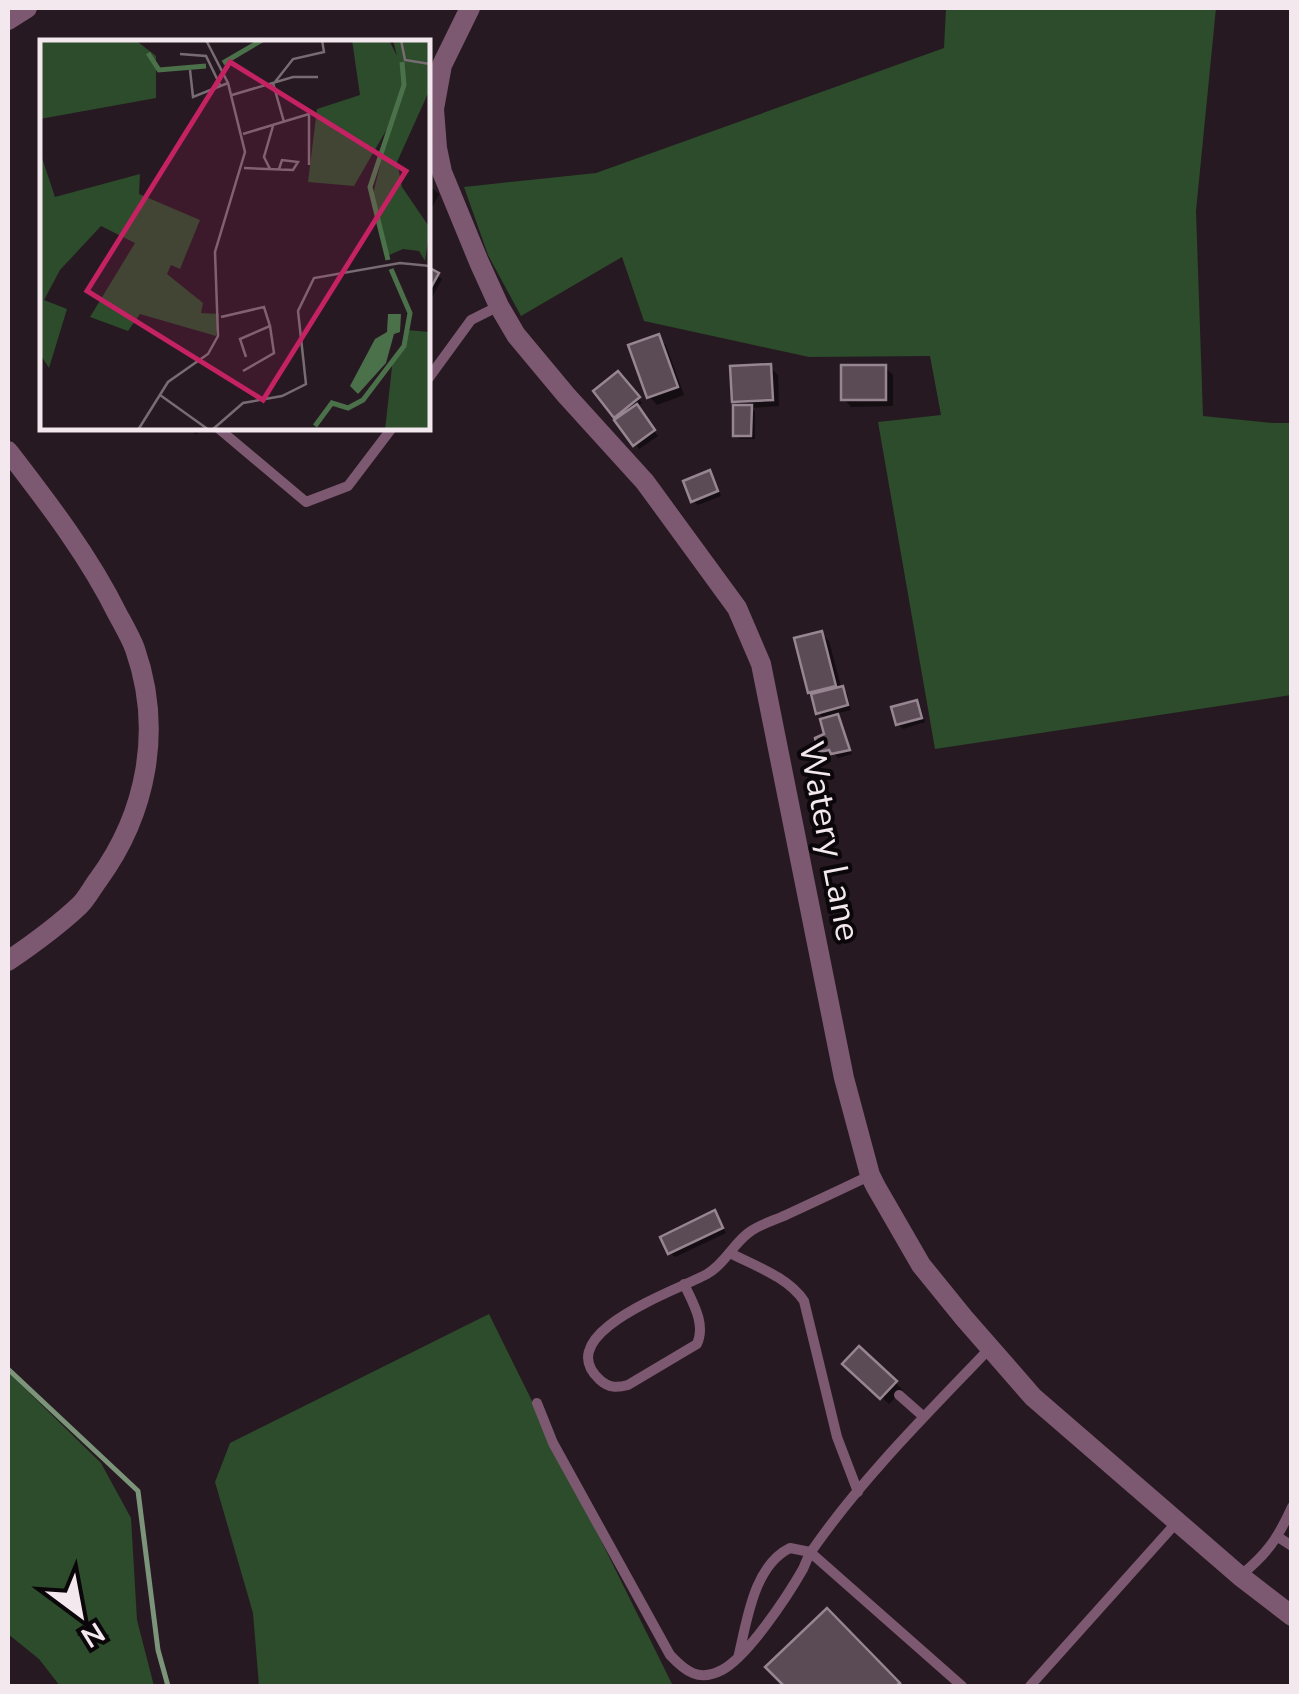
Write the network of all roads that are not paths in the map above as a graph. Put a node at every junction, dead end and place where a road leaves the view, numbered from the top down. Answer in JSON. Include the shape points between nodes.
{"nodes":[{"id":1,"x":27,"y":8,"type":"edge"},
{"id":2,"x":470,"y":8,"type":"edge"},
{"id":3,"x":8,"y":20,"type":"edge"},
{"id":4,"x":499,"y":306,"type":"junction"},
{"id":5,"x":430,"y":376,"type":"edge"},
{"id":6,"x":220,"y":430,"type":"edge"},
{"id":7,"x":390,"y":430,"type":"edge"},
{"id":8,"x":8,"y":451,"type":"edge"},
{"id":9,"x":8,"y":961,"type":"edge"},
{"id":10,"x":870,"y":1175,"type":"junction"},
{"id":11,"x":730,"y":1253,"type":"junction"},
{"id":12,"x":684,"y":1284,"type":"junction"},
{"id":13,"x":990,"y":1348,"type":"junction"},
{"id":14,"x":900,"y":1395,"type":"dead end"},
{"id":15,"x":537,"y":1403,"type":"dead end"},
{"id":16,"x":924,"y":1417,"type":"junction"},
{"id":17,"x":858,"y":1492,"type":"junction"},
{"id":18,"x":1292,"y":1506,"type":"edge"},
{"id":19,"x":1177,"y":1522,"type":"junction"},
{"id":20,"x":1278,"y":1538,"type":"junction"},
{"id":21,"x":1292,"y":1546,"type":"edge"},
{"id":22,"x":810,"y":1552,"type":"junction"},
{"id":23,"x":1240,"y":1576,"type":"junction"},
{"id":24,"x":1292,"y":1616,"type":"edge"},
{"id":25,"x":737,"y":1660,"type":"junction"},
{"id":26,"x":962,"y":1686,"type":"edge"},
{"id":27,"x":1030,"y":1686,"type":"edge"}],
"edges":[{"from":1,"to":3,"type":"street"},
{"from":2,"to":4,"type":"street","name":"Watery Lane","via":[[442,65],[434,109],[437,148]]},
{"from":4,"to":5,"type":"lane","via":[[471,320]]},
{"from":4,"to":10,"type":"street","name":"Watery Lane","via":[[516,336],[645,482],[749,633]]},
{"from":6,"to":7,"type":"lane","via":[[306,502],[348,486]]},
{"from":8,"to":9,"type":"street","via":[[108,594],[135,648],[149,706],[148,756],[134,818],[110,864],[82,903]]},
{"from":10,"to":11,"type":"lane","via":[[750,1232]]},
{"from":10,"to":13,"type":"street","name":"Watery Lane","via":[[921,1264]]},
{"from":11,"to":12,"type":"lane"},
{"from":11,"to":17,"type":"lane","via":[[786,1283],[804,1301]]},
{"from":12,"to":12,"type":"lane","via":[[598,1333],[589,1353],[604,1384],[628,1386],[696,1344],[701,1327]]},
{"from":13,"to":16,"type":"lane"},
{"from":13,"to":19,"type":"street","name":"Watery Lane","via":[[1034,1397]]},
{"from":14,"to":16,"type":"lane"},
{"from":15,"to":25,"type":"lane","via":[[670,1655],[704,1677]]},
{"from":16,"to":17,"type":"lane"},
{"from":17,"to":22,"type":"lane"},
{"from":18,"to":20,"type":"lane"},
{"from":19,"to":23,"type":"street","name":"Watery Lane"},
{"from":19,"to":27,"type":"lane"},
{"from":20,"to":21,"type":"lane"},
{"from":20,"to":23,"type":"lane"},
{"from":22,"to":25,"type":"lane"},
{"from":22,"to":25,"type":"lane","via":[[790,1548],[771,1561]]},
{"from":22,"to":26,"type":"lane"},
{"from":23,"to":24,"type":"street","name":"Watery Lane"}]}
